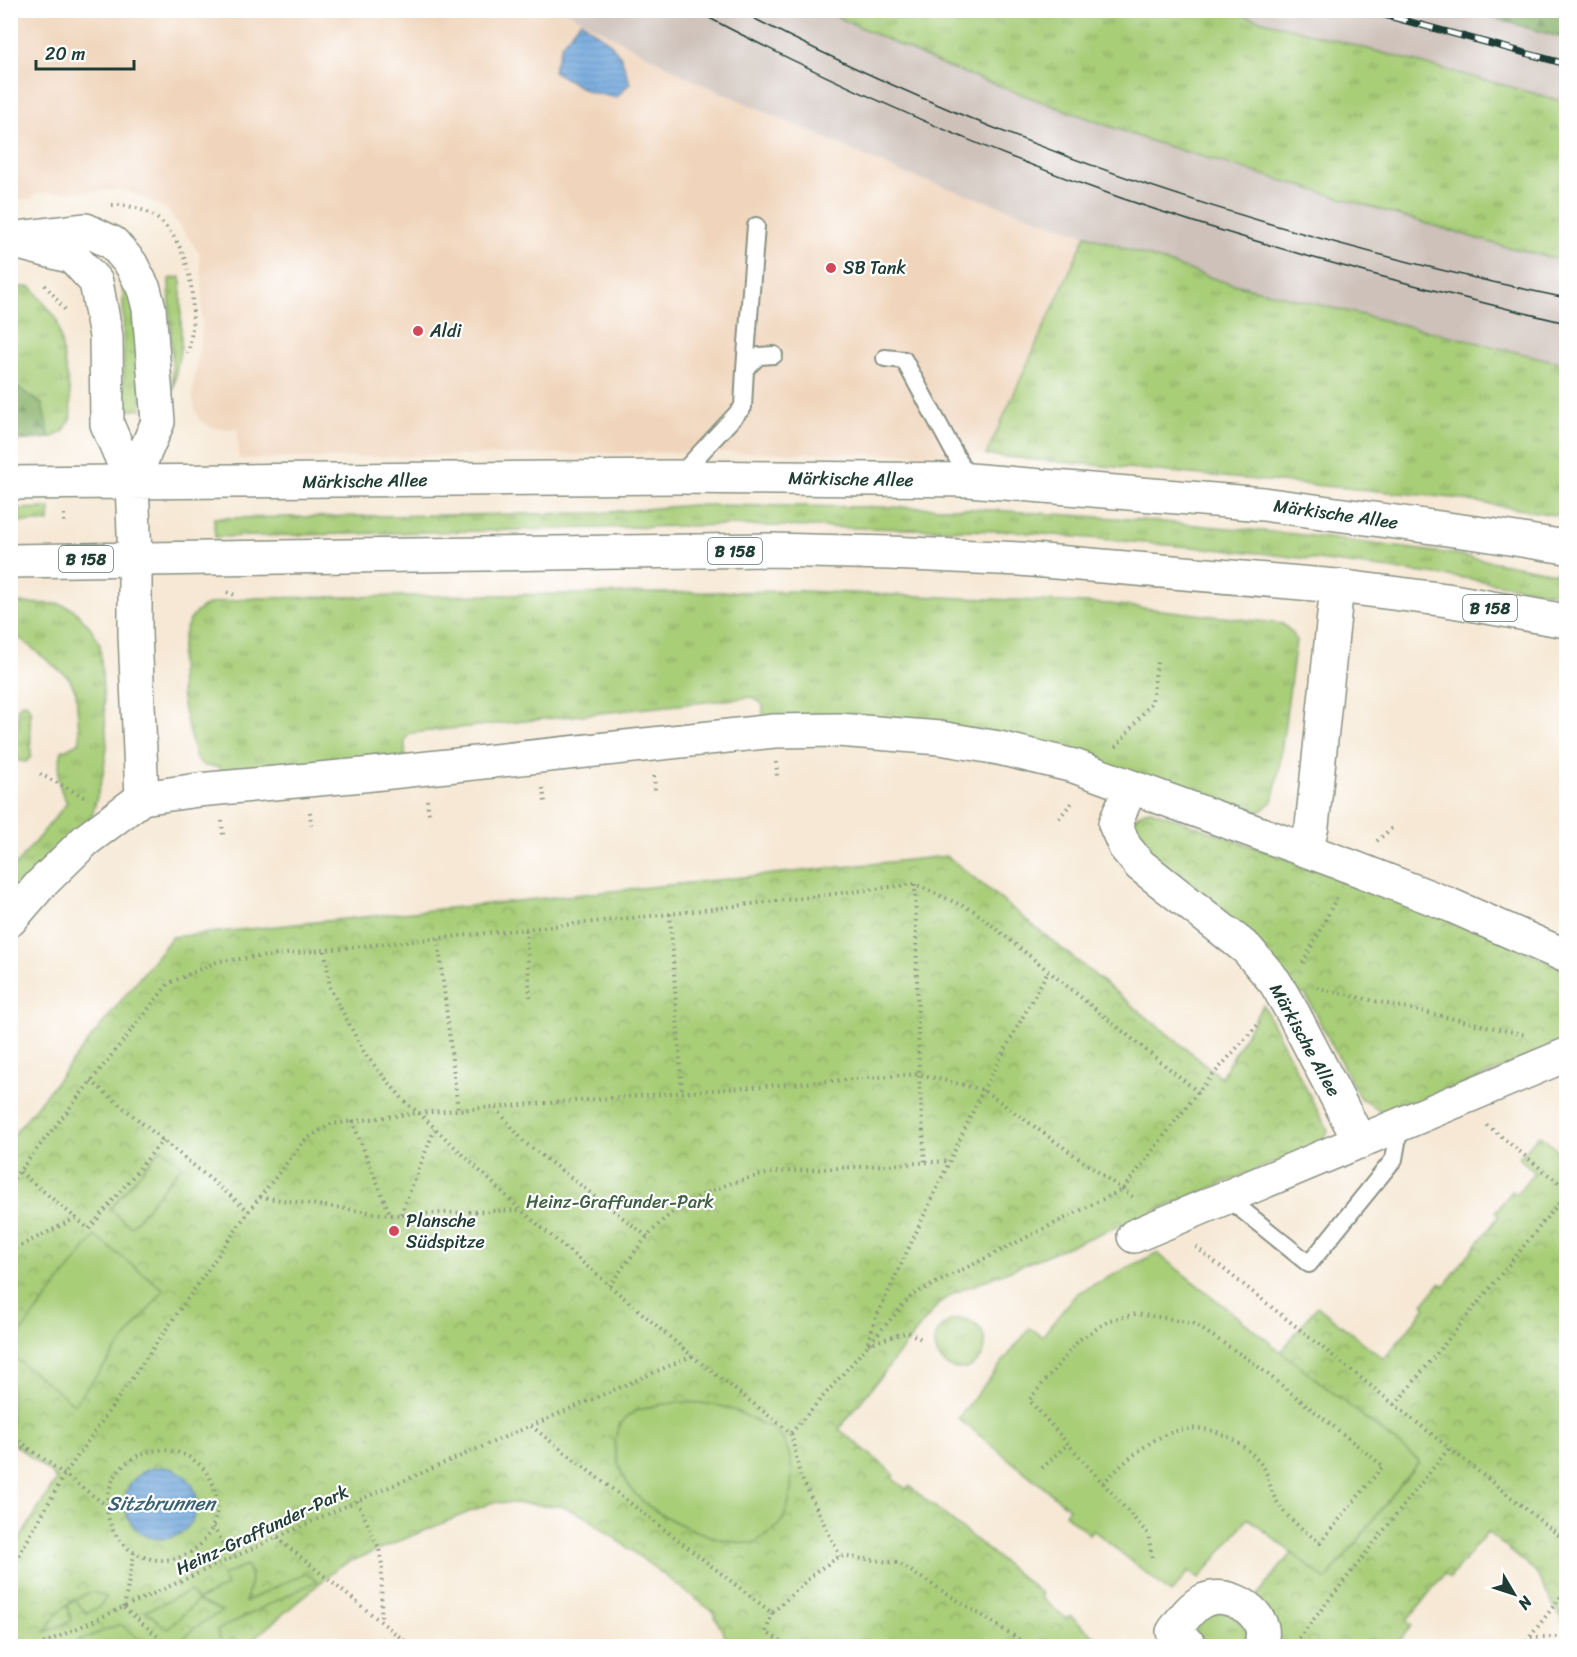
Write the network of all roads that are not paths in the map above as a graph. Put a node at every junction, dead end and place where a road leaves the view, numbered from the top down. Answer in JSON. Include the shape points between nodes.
{"nodes":[{"id":1,"x":756,"y":226,"type":"dead end"},
{"id":2,"x":10,"y":240,"type":"edge"},
{"id":3,"x":774,"y":355,"type":"dead end"},
{"id":4,"x":885,"y":358,"type":"dead end"},
{"id":5,"x":745,"y":369,"type":"junction"},
{"id":6,"x":678,"y":477,"type":"junction"},
{"id":7,"x":969,"y":480,"type":"junction"},
{"id":8,"x":10,"y":483,"type":"edge"},
{"id":9,"x":132,"y":483,"type":"junction"},
{"id":10,"x":1566,"y":547,"type":"edge"},
{"id":11,"x":135,"y":558,"type":"junction"},
{"id":12,"x":10,"y":561,"type":"edge"},
{"id":13,"x":1337,"y":586,"type":"junction"},
{"id":14,"x":1566,"y":621,"type":"edge"},
{"id":15,"x":1130,"y":788,"type":"junction"},
{"id":16,"x":142,"y":798,"type":"junction"},
{"id":17,"x":1306,"y":850,"type":"junction"},
{"id":18,"x":10,"y":920,"type":"edge"},
{"id":19,"x":1566,"y":956,"type":"edge"},
{"id":20,"x":1566,"y":1055,"type":"edge"},
{"id":21,"x":1400,"y":1125,"type":"junction"},
{"id":22,"x":1360,"y":1142,"type":"junction"},
{"id":23,"x":1226,"y":1196,"type":"junction"},
{"id":24,"x":1134,"y":1236,"type":"dead end"},
{"id":25,"x":1181,"y":1639,"type":"edge"},
{"id":26,"x":1261,"y":1647,"type":"edge"}],
"edges":[{"from":1,"to":5,"type":"lane"},
{"from":2,"to":9,"type":"street","via":[[73,257],[96,282],[106,336],[107,424]]},
{"from":2,"to":9,"type":"street","via":[[86,230],[113,243],[131,264],[144,289],[158,422]]},
{"from":3,"to":5,"type":"lane","via":[[759,356]]},
{"from":4,"to":7,"type":"lane","via":[[904,360]]},
{"from":5,"to":6,"type":"lane","via":[[743,407]]},
{"from":6,"to":7,"type":"street","name":"Märkische Allee"},
{"from":6,"to":9,"type":"street","name":"Märkische Allee"},
{"from":7,"to":10,"type":"street","name":"Märkische Allee","via":[[1263,504]]},
{"from":8,"to":9,"type":"street","name":"Märkische Allee"},
{"from":9,"to":11,"type":"street"},
{"from":11,"to":12,"type":"street","number":"B 158"},
{"from":11,"to":13,"type":"street","number":"B 158","via":[[748,550],[890,553],[1020,559]]},
{"from":11,"to":16,"type":"street"},
{"from":13,"to":14,"type":"street","number":"B 158"},
{"from":13,"to":17,"type":"street","via":[[1312,826]]},
{"from":15,"to":16,"type":"street","via":[[1074,766],[999,748],[940,738],[838,730],[762,732]]},
{"from":15,"to":17,"type":"street"},
{"from":15,"to":22,"type":"street","name":"Märkische Allee","via":[[1115,824],[1125,848],[1140,865],[1247,949],[1288,987]]},
{"from":16,"to":18,"type":"street","via":[[86,840]]},
{"from":17,"to":19,"type":"street","via":[[1450,905]]},
{"from":20,"to":21,"type":"street"},
{"from":21,"to":22,"type":"street"},
{"from":21,"to":23,"type":"lane","via":[[1394,1160],[1309,1264]]},
{"from":22,"to":23,"type":"street"},
{"from":23,"to":24,"type":"street"},
{"from":25,"to":26,"type":"street","via":[[1187,1614],[1204,1600],[1220,1597],[1236,1600],[1257,1618],[1262,1630]]}]}
